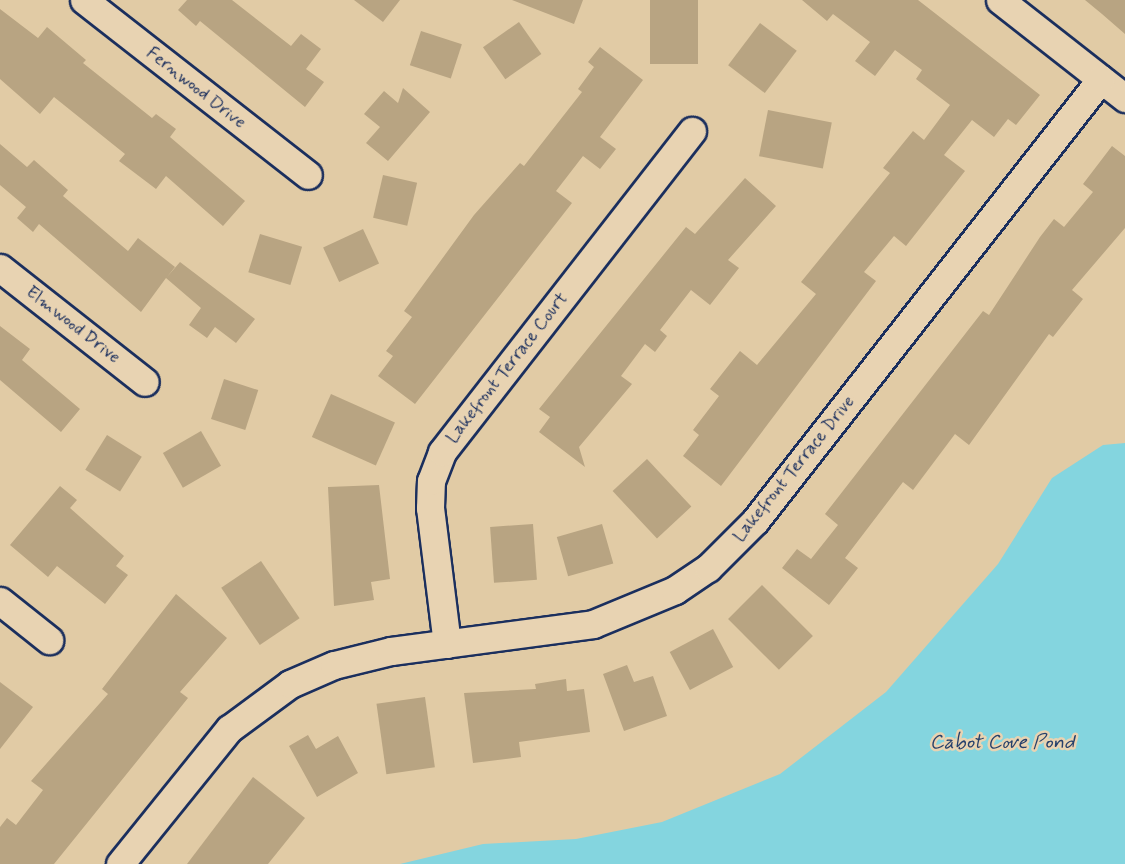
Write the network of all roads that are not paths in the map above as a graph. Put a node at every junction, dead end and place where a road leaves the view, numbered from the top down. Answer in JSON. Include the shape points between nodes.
{"nodes":[{"id":1,"x":84,"y":0,"type":"edge"},
{"id":2,"x":1000,"y":0,"type":"edge"},
{"id":3,"x":1101,"y":79,"type":"junction"},
{"id":4,"x":1125,"y":98,"type":"edge"},
{"id":5,"x":692,"y":131,"type":"dead end"},
{"id":6,"x":308,"y":175,"type":"dead end"},
{"id":7,"x":0,"y":268,"type":"edge"},
{"id":8,"x":145,"y":382,"type":"dead end"},
{"id":9,"x":0,"y":602,"type":"edge"},
{"id":10,"x":49,"y":640,"type":"dead end"},
{"id":11,"x":447,"y":644,"type":"junction"},
{"id":12,"x":120,"y":864,"type":"edge"}],
"edges":[{"from":1,"to":6,"type":"street","name":"Fernwood Drive"},
{"from":2,"to":3,"type":"street"},
{"from":3,"to":4,"type":"street"},
{"from":3,"to":11,"type":"street","name":"Lakefront Terrace Drive","via":[[755,521],[708,568],[675,590],[593,624]]},
{"from":5,"to":11,"type":"street","name":"Lakefront Terrace Court","via":[[442,452],[431,481],[430,508]]},
{"from":7,"to":8,"type":"street","name":"Elmwood Drive"},
{"from":9,"to":10,"type":"street"},
{"from":11,"to":12,"type":"street","name":"Lakefront Terrace Drive","via":[[334,665],[270,696],[210,749]]}]}
